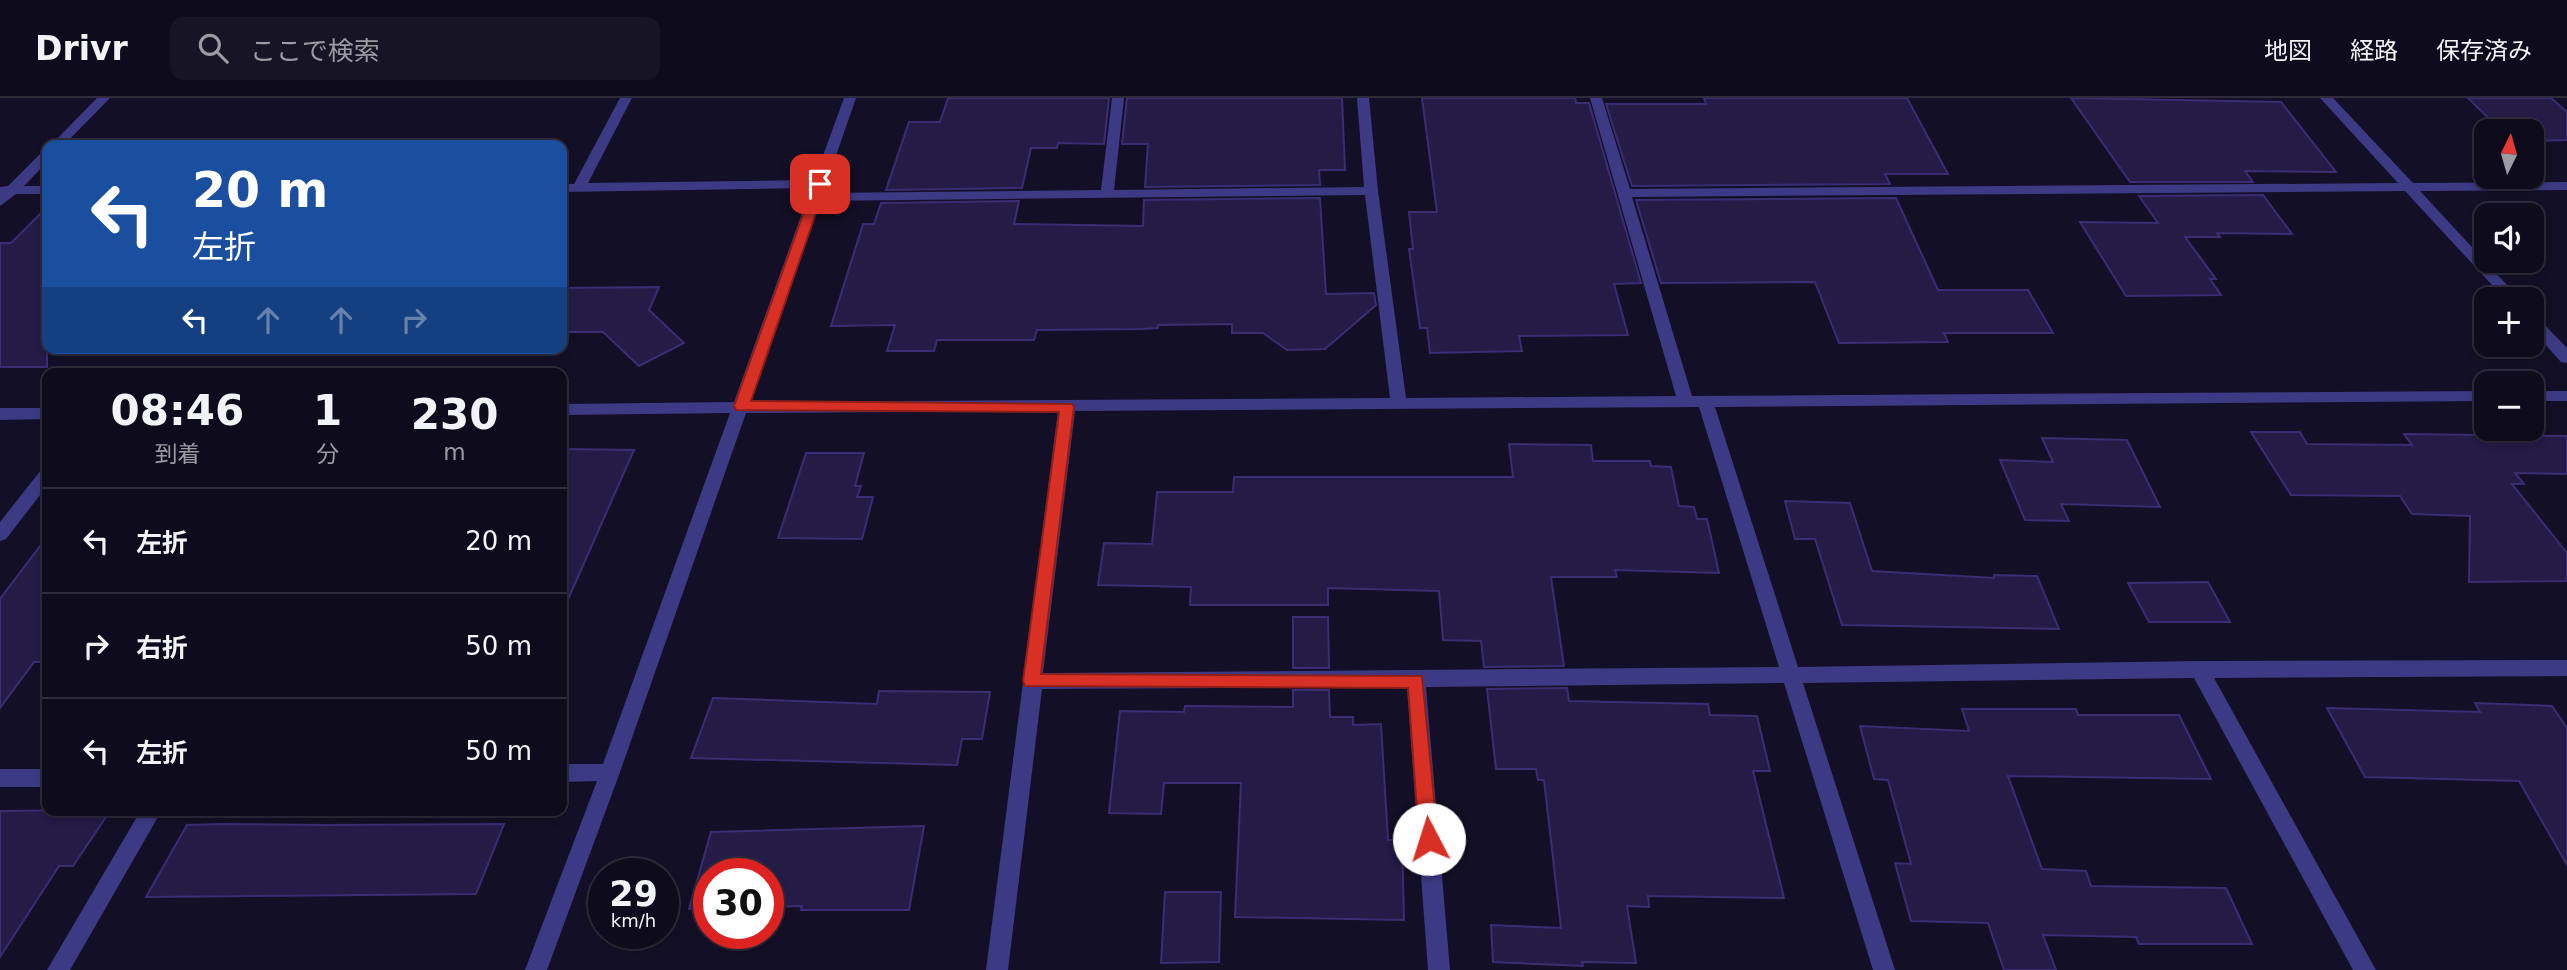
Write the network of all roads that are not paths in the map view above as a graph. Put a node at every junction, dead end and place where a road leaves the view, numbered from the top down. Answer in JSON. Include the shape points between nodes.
{"nodes":[{"id":1,"x":104,"y":98,"type":"edge"},
{"id":2,"x":626,"y":98,"type":"edge"},
{"id":3,"x":850,"y":98,"type":"edge"},
{"id":4,"x":1118,"y":98,"type":"edge"},
{"id":5,"x":1363,"y":98,"type":"edge"},
{"id":6,"x":1596,"y":98,"type":"edge"},
{"id":7,"x":2326,"y":98,"type":"edge"},
{"id":8,"x":62,"y":140,"type":"edge"},
{"id":9,"x":42,"y":159,"type":"edge"},
{"id":10,"x":2567,"y":186,"type":"edge"},
{"id":11,"x":567,"y":188,"type":"edge"},
{"id":12,"x":579,"y":188,"type":"junction"},
{"id":13,"x":2409,"y":188,"type":"junction"},
{"id":14,"x":6,"y":190,"type":"edge"},
{"id":15,"x":42,"y":190,"type":"edge"},
{"id":16,"x":817,"y":190,"type":"junction"},
{"id":17,"x":1371,"y":191,"type":"junction"},
{"id":18,"x":1625,"y":193,"type":"junction"},
{"id":19,"x":1107,"y":195,"type":"junction"},
{"id":20,"x":0,"y":202,"type":"edge"},
{"id":21,"x":2502,"y":287,"type":"edge"},
{"id":22,"x":2544,"y":333,"type":"edge"},
{"id":23,"x":2567,"y":358,"type":"edge"},
{"id":24,"x":2474,"y":396,"type":"edge"},
{"id":25,"x":2544,"y":396,"type":"edge"},
{"id":26,"x":2567,"y":396,"type":"edge"},
{"id":27,"x":1685,"y":400,"type":"junction"},
{"id":28,"x":1705,"y":400,"type":"junction"},
{"id":29,"x":1398,"y":401,"type":"junction"},
{"id":30,"x":741,"y":406,"type":"junction"},
{"id":31,"x":1067,"y":407,"type":"junction"},
{"id":32,"x":567,"y":409,"type":"edge"},
{"id":33,"x":0,"y":414,"type":"edge"},
{"id":34,"x":42,"y":414,"type":"edge"},
{"id":35,"x":42,"y":480,"type":"edge"},
{"id":36,"x":0,"y":534,"type":"edge"},
{"id":37,"x":2199,"y":668,"type":"junction"},
{"id":38,"x":2567,"y":668,"type":"edge"},
{"id":39,"x":1790,"y":675,"type":"junction"},
{"id":40,"x":1032,"y":681,"type":"junction"},
{"id":41,"x":1416,"y":681,"type":"junction"},
{"id":42,"x":610,"y":772,"type":"junction"},
{"id":43,"x":567,"y":773,"type":"edge"},
{"id":44,"x":0,"y":778,"type":"edge"},
{"id":45,"x":42,"y":778,"type":"edge"},
{"id":46,"x":148,"y":816,"type":"edge"},
{"id":47,"x":58,"y":970,"type":"edge"},
{"id":48,"x":536,"y":970,"type":"edge"},
{"id":49,"x":997,"y":970,"type":"edge"},
{"id":50,"x":1439,"y":970,"type":"edge"},
{"id":51,"x":1884,"y":970,"type":"edge"},
{"id":52,"x":2365,"y":970,"type":"edge"}],
"edges":[{"from":1,"to":8,"type":"street"},
{"from":2,"to":12,"type":"street"},
{"from":3,"to":16,"type":"street"},
{"from":4,"to":19,"type":"street"},
{"from":5,"to":17,"type":"street"},
{"from":6,"to":18,"type":"street"},
{"from":7,"to":13,"type":"street"},
{"from":9,"to":14,"type":"street"},
{"from":10,"to":13,"type":"street"},
{"from":11,"to":12,"type":"street"},
{"from":12,"to":16,"type":"street"},
{"from":13,"to":18,"type":"street"},
{"from":13,"to":21,"type":"street"},
{"from":14,"to":15,"type":"street"},
{"from":14,"to":20,"type":"street"},
{"from":16,"to":19,"type":"street"},
{"from":16,"to":30,"type":"street"},
{"from":17,"to":19,"type":"street"},
{"from":17,"to":29,"type":"street"},
{"from":18,"to":27,"type":"street"},
{"from":22,"to":23,"type":"street"},
{"from":24,"to":28,"type":"street"},
{"from":25,"to":26,"type":"street"},
{"from":27,"to":28,"type":"street"},
{"from":27,"to":29,"type":"street"},
{"from":28,"to":39,"type":"street"},
{"from":29,"to":31,"type":"street"},
{"from":30,"to":31,"type":"street"},
{"from":30,"to":32,"type":"street"},
{"from":30,"to":42,"type":"street"},
{"from":31,"to":40,"type":"street"},
{"from":33,"to":34,"type":"street"},
{"from":35,"to":36,"type":"street"},
{"from":37,"to":38,"type":"street"},
{"from":37,"to":39,"type":"street"},
{"from":37,"to":52,"type":"street"},
{"from":39,"to":41,"type":"street"},
{"from":39,"to":51,"type":"street"},
{"from":40,"to":41,"type":"street"},
{"from":40,"to":49,"type":"street"},
{"from":41,"to":50,"type":"street"},
{"from":42,"to":43,"type":"street"},
{"from":42,"to":48,"type":"street"},
{"from":44,"to":45,"type":"street"},
{"from":46,"to":47,"type":"street"}]}
